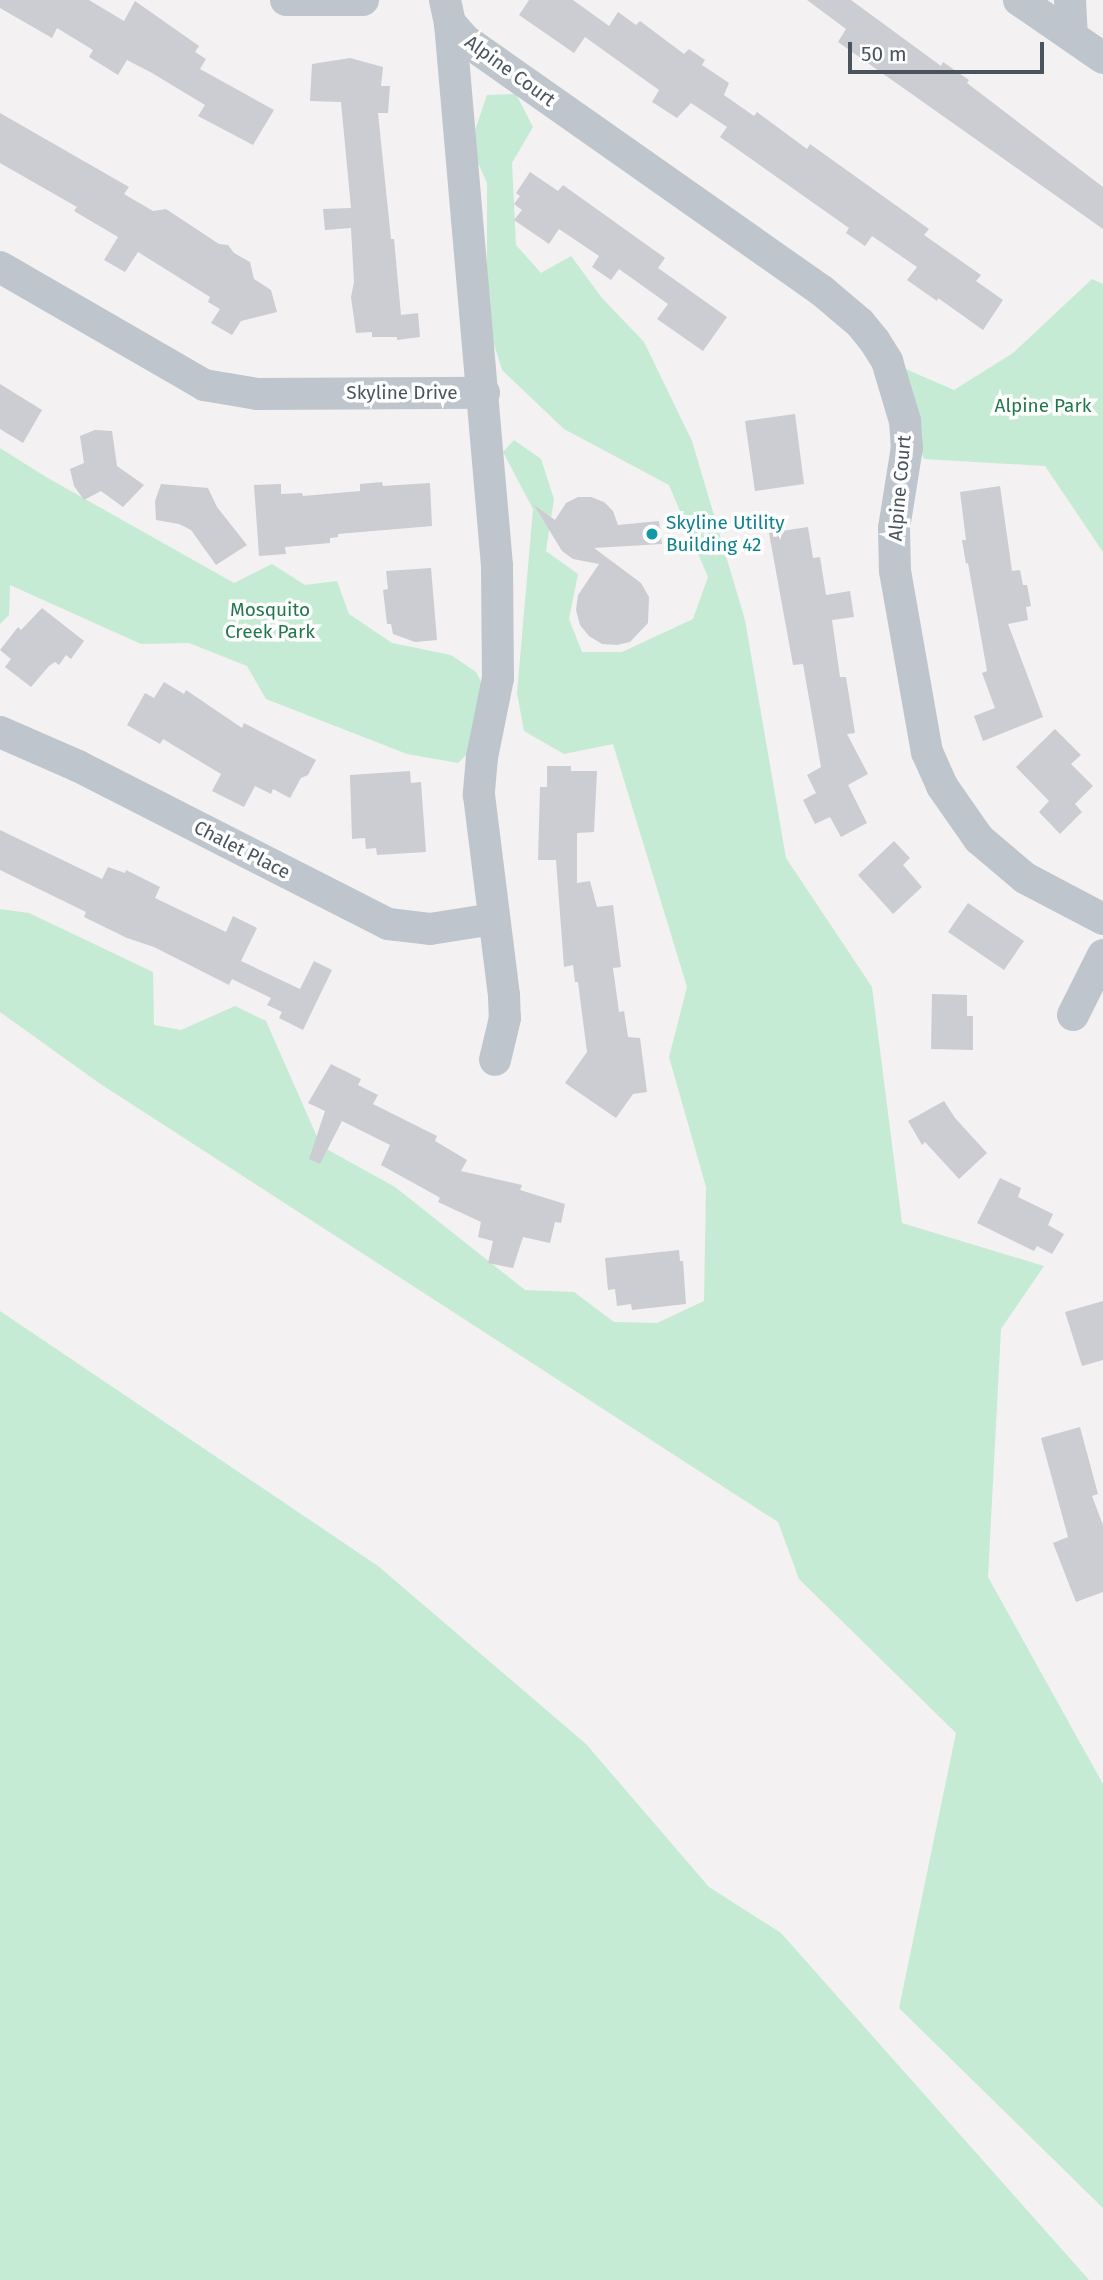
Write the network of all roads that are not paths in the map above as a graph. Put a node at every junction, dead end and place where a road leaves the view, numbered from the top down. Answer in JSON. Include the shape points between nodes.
{"nodes":[{"id":1,"x":286,"y":0,"type":"edge"},
{"id":2,"x":363,"y":0,"type":"edge"},
{"id":3,"x":1019,"y":0,"type":"edge"},
{"id":4,"x":1070,"y":0,"type":"edge"},
{"id":5,"x":447,"y":11,"type":"edge"},
{"id":6,"x":1072,"y":36,"type":"junction"},
{"id":7,"x":1103,"y":58,"type":"edge"},
{"id":8,"x":0,"y":267,"type":"edge"},
{"id":9,"x":484,"y":393,"type":"junction"},
{"id":10,"x":0,"y":732,"type":"edge"},
{"id":11,"x":493,"y":919,"type":"junction"},
{"id":12,"x":1103,"y":919,"type":"edge"},
{"id":13,"x":1103,"y":955,"type":"edge"},
{"id":14,"x":1073,"y":1015,"type":"dead end"},
{"id":15,"x":495,"y":1060,"type":"dead end"}],
"edges":[{"from":1,"to":2,"type":"street"},
{"from":3,"to":6,"type":"street"},
{"from":4,"to":6,"type":"street"},
{"from":5,"to":9,"type":"street","name":"Skyline Drive"},
{"from":5,"to":12,"type":"street","name":"Alpine Court","via":[[465,40],[821,290],[874,340],[887,361],[905,421],[907,447],[894,528],[895,571],[927,752],[942,786],[979,839],[1025,878]]},
{"from":6,"to":7,"type":"street"},
{"from":8,"to":9,"type":"street","name":"Skyline Drive","via":[[204,385],[257,394]]},
{"from":9,"to":11,"type":"street","via":[[497,566],[498,678],[482,757],[480,795]]},
{"from":10,"to":11,"type":"street","name":"Chalet Place","via":[[78,766],[388,924],[430,929]]},
{"from":11,"to":15,"type":"street","via":[[505,1018]]},
{"from":13,"to":14,"type":"street"}]}
